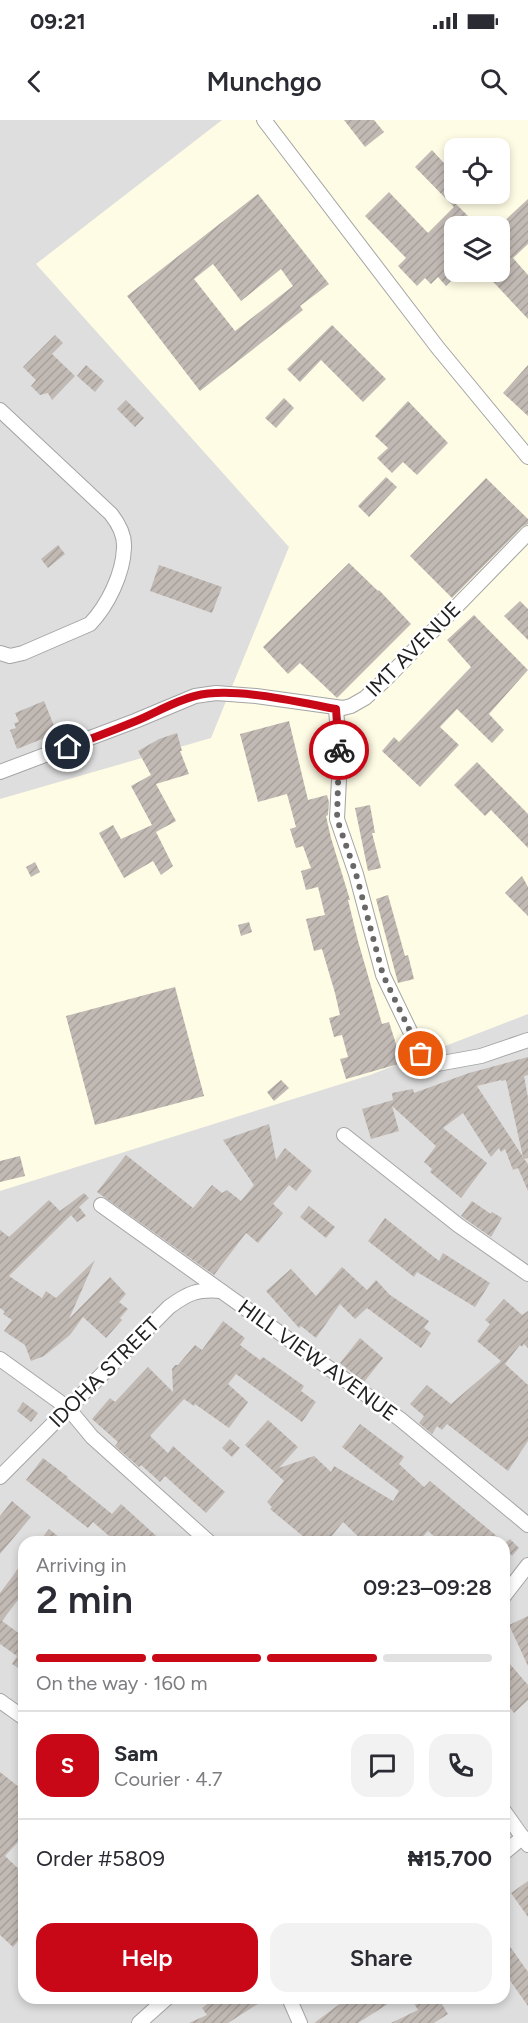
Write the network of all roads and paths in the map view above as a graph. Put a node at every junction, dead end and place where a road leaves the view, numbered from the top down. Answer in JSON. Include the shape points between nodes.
{"nodes":[{"id":1,"x":264,"y":120,"type":"edge"},
{"id":2,"x":0,"y":410,"type":"edge"},
{"id":3,"x":528,"y":457,"type":"edge"},
{"id":4,"x":528,"y":533,"type":"edge"},
{"id":5,"x":0,"y":653,"type":"edge"},
{"id":6,"x":336,"y":709,"type":"junction"},
{"id":7,"x":0,"y":772,"type":"edge"},
{"id":8,"x":528,"y":1040,"type":"edge"},
{"id":9,"x":344,"y":1135,"type":"dead end"},
{"id":10,"x":101,"y":1205,"type":"dead end"},
{"id":11,"x":526,"y":1271,"type":"edge"},
{"id":12,"x":221,"y":1291,"type":"junction"},
{"id":13,"x":0,"y":1359,"type":"edge"},
{"id":14,"x":68,"y":1408,"type":"junction"},
{"id":15,"x":0,"y":1478,"type":"edge"},
{"id":16,"x":528,"y":1525,"type":"edge"},
{"id":17,"x":202,"y":1536,"type":"edge"},
{"id":18,"x":528,"y":1565,"type":"edge"},
{"id":19,"x":510,"y":1588,"type":"edge"},
{"id":20,"x":0,"y":1701,"type":"edge"},
{"id":21,"x":18,"y":1714,"type":"edge"},
{"id":22,"x":510,"y":1820,"type":"edge"},
{"id":23,"x":525,"y":1841,"type":"edge"},
{"id":24,"x":510,"y":1850,"type":"edge"},
{"id":25,"x":161,"y":2004,"type":"edge"},
{"id":26,"x":292,"y":2004,"type":"edge"},
{"id":27,"x":140,"y":2023,"type":"edge"},
{"id":28,"x":300,"y":2023,"type":"edge"}],
"edges":[{"from":1,"to":3,"type":"street","via":[[438,348]]},
{"from":2,"to":5,"type":"street","via":[[111,514],[125,546],[121,569],[108,599],[90,624],[23,653]]},
{"from":4,"to":6,"type":"street","name":"IMT AVENUE","via":[[365,698]]},
{"from":6,"to":7,"type":"street","name":"IMT AVENUE","via":[[256,696],[195,696]]},
{"from":6,"to":8,"type":"street","via":[[340,759],[337,819],[383,975],[421,1054],[437,1064],[481,1056]]},
{"from":9,"to":11,"type":"street","via":[[458,1225]]},
{"from":10,"to":12,"type":"street","name":"HILL VIEW AVENUE"},
{"from":12,"to":14,"type":"street","name":"IDOHA STREET","via":[[185,1295],[169,1307]]},
{"from":12,"to":16,"type":"street","name":"HILL VIEW AVENUE","via":[[400,1419]]},
{"from":13,"to":14,"type":"street"},
{"from":14,"to":15,"type":"street","name":"IDOHA STREET"},
{"from":14,"to":17,"type":"street","via":[[92,1437]]},
{"from":18,"to":19,"type":"street"},
{"from":20,"to":21,"type":"street"},
{"from":22,"to":23,"type":"street"},
{"from":23,"to":24,"type":"street"},
{"from":25,"to":27,"type":"street"},
{"from":26,"to":28,"type":"street"}]}
